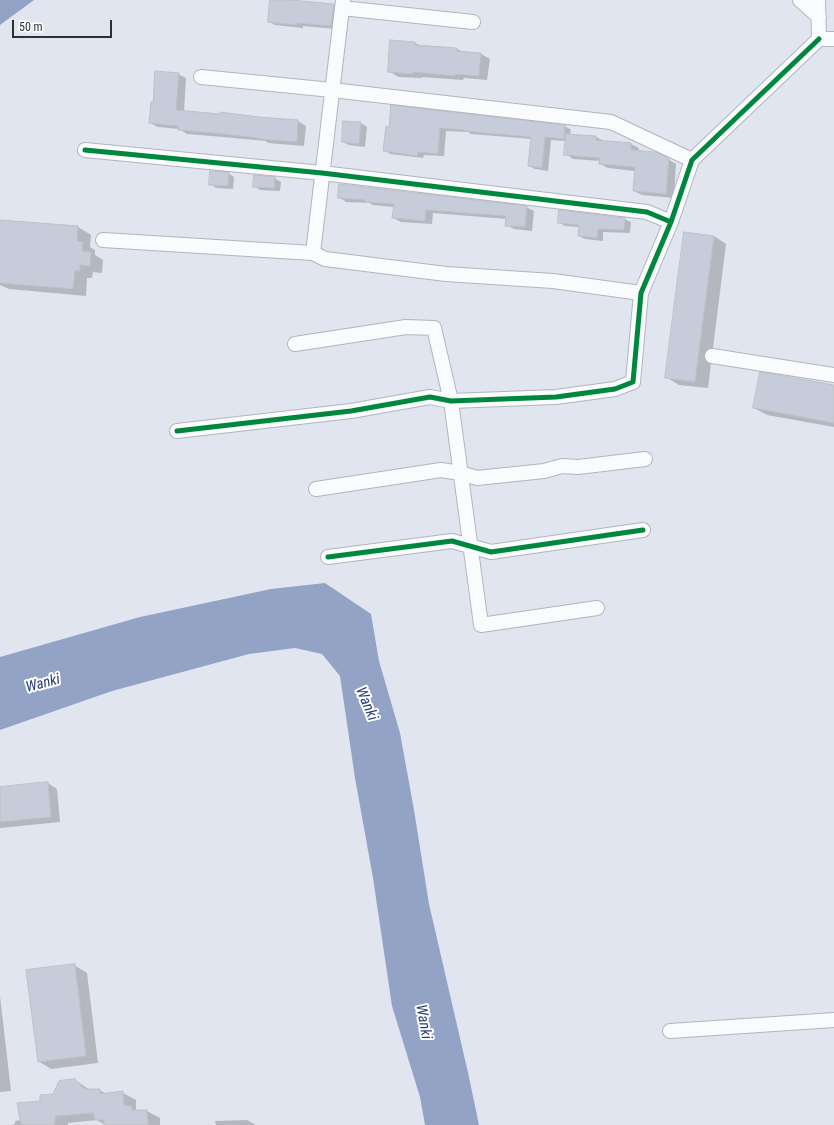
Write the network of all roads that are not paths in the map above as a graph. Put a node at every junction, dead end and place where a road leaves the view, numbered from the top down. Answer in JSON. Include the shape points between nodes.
{"nodes":[{"id":1,"x":800,"y":0,"type":"edge"},
{"id":2,"x":818,"y":0,"type":"edge"},
{"id":3,"x":343,"y":4,"type":"edge"},
{"id":4,"x":819,"y":18,"type":"junction"},
{"id":5,"x":473,"y":22,"type":"dead end"},
{"id":6,"x":820,"y":39,"type":"junction"},
{"id":7,"x":834,"y":39,"type":"edge"},
{"id":8,"x":201,"y":77,"type":"dead end"},
{"id":9,"x":332,"y":90,"type":"junction"},
{"id":10,"x":85,"y":150,"type":"dead end"},
{"id":11,"x":692,"y":160,"type":"junction"},
{"id":12,"x":322,"y":173,"type":"junction"},
{"id":13,"x":670,"y":222,"type":"junction"},
{"id":14,"x":103,"y":240,"type":"dead end"},
{"id":15,"x":313,"y":253,"type":"junction"},
{"id":16,"x":641,"y":293,"type":"junction"},
{"id":17,"x":295,"y":344,"type":"dead end"},
{"id":18,"x":712,"y":356,"type":"dead end"},
{"id":19,"x":834,"y":375,"type":"edge"},
{"id":20,"x":451,"y":401,"type":"junction"},
{"id":21,"x":177,"y":431,"type":"dead end"},
{"id":22,"x":645,"y":459,"type":"dead end"},
{"id":23,"x":460,"y":473,"type":"junction"},
{"id":24,"x":316,"y":489,"type":"dead end"},
{"id":25,"x":644,"y":530,"type":"dead end"},
{"id":26,"x":470,"y":546,"type":"junction"},
{"id":27,"x":328,"y":557,"type":"dead end"},
{"id":28,"x":597,"y":608,"type":"dead end"},
{"id":29,"x":834,"y":1020,"type":"edge"},
{"id":30,"x":670,"y":1032,"type":"dead end"}],
"edges":[{"from":1,"to":4,"type":"street"},
{"from":2,"to":4,"type":"street"},
{"from":3,"to":5,"type":"street"},
{"from":3,"to":9,"type":"street"},
{"from":4,"to":6,"type":"street"},
{"from":6,"to":7,"type":"street"},
{"from":6,"to":11,"type":"street"},
{"from":8,"to":9,"type":"street"},
{"from":9,"to":11,"type":"street","via":[[611,122]]},
{"from":9,"to":12,"type":"street"},
{"from":10,"to":12,"type":"street"},
{"from":11,"to":13,"type":"street"},
{"from":12,"to":13,"type":"street","via":[[647,212]]},
{"from":12,"to":15,"type":"street"},
{"from":13,"to":16,"type":"street"},
{"from":14,"to":15,"type":"street"},
{"from":15,"to":16,"type":"street","via":[[325,259],[446,274],[553,281]]},
{"from":16,"to":20,"type":"street","via":[[633,382],[615,389],[556,397]]},
{"from":17,"to":20,"type":"street","via":[[406,327],[434,328]]},
{"from":18,"to":19,"type":"street"},
{"from":20,"to":21,"type":"street","via":[[430,397],[351,411]]},
{"from":20,"to":23,"type":"street"},
{"from":22,"to":23,"type":"street","via":[[578,467],[562,466],[544,471],[477,478]]},
{"from":23,"to":24,"type":"street","via":[[441,470]]},
{"from":23,"to":26,"type":"street"},
{"from":25,"to":26,"type":"street","via":[[491,552]]},
{"from":26,"to":27,"type":"street","via":[[452,541]]},
{"from":26,"to":28,"type":"street","via":[[481,625]]},
{"from":29,"to":30,"type":"street"}]}
